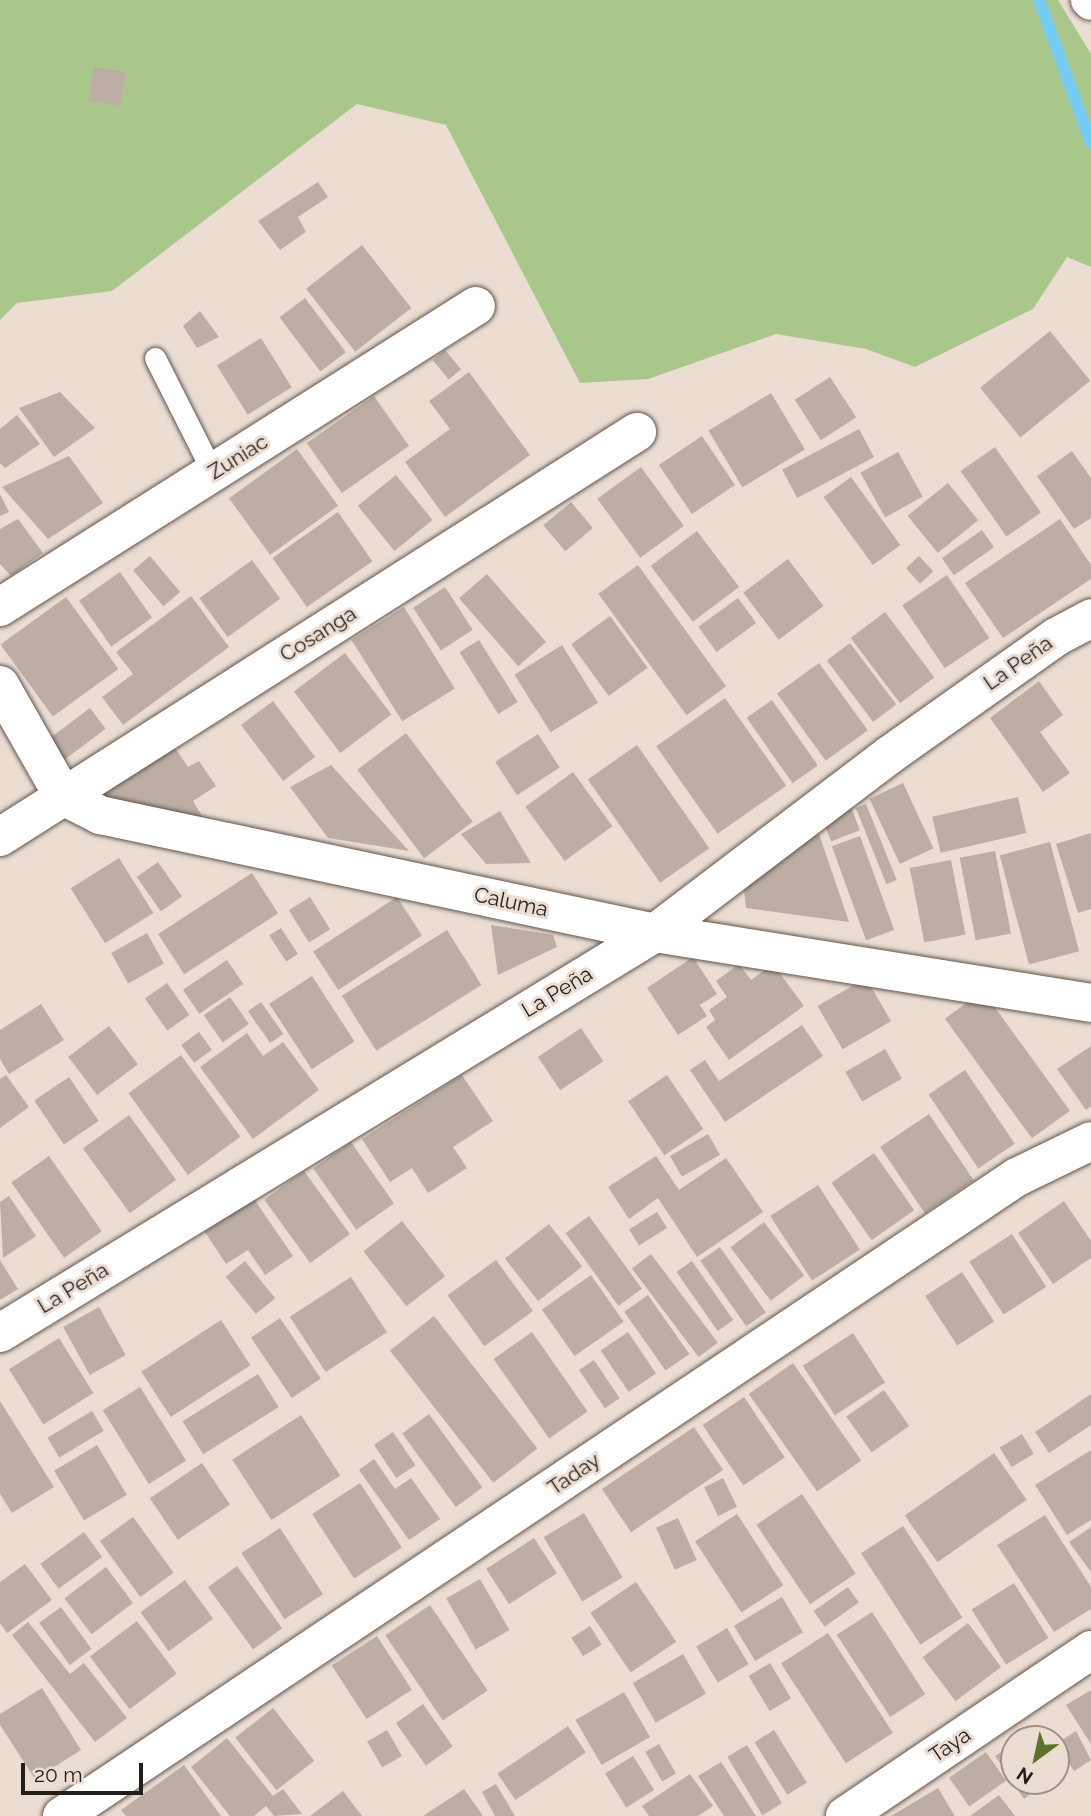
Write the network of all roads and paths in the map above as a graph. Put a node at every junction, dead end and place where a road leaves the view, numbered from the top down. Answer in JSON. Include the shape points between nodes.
{"nodes":[{"id":1,"x":477,"y":306,"type":"dead end"},
{"id":2,"x":155,"y":358,"type":"dead end"},
{"id":3,"x":637,"y":432,"type":"dead end"},
{"id":4,"x":213,"y":473,"type":"junction"},
{"id":5,"x":0,"y":607,"type":"edge"},
{"id":6,"x":1091,"y":618,"type":"edge"},
{"id":7,"x":0,"y":685,"type":"edge"},
{"id":8,"x":63,"y":796,"type":"junction"},
{"id":9,"x":0,"y":837,"type":"edge"},
{"id":10,"x":655,"y":933,"type":"junction"},
{"id":11,"x":1091,"y":1003,"type":"edge"},
{"id":12,"x":1091,"y":1141,"type":"edge"},
{"id":13,"x":0,"y":1333,"type":"edge"},
{"id":14,"x":1091,"y":1650,"type":"edge"},
{"id":15,"x":62,"y":1816,"type":"edge"},
{"id":16,"x":845,"y":1816,"type":"edge"}],
"edges":[{"from":1,"to":4,"type":"street","name":"Zuniac"},
{"from":2,"to":4,"type":"lane"},
{"from":3,"to":8,"type":"street","name":"Cosanga"},
{"from":4,"to":5,"type":"street","name":"Zuniac"},
{"from":6,"to":10,"type":"street","name":"La Peña","via":[[1056,637],[888,756]]},
{"from":7,"to":8,"type":"street"},
{"from":8,"to":9,"type":"street","name":"Cosanga"},
{"from":8,"to":10,"type":"street","name":"Caluma","via":[[100,815]]},
{"from":10,"to":11,"type":"street","name":"Caluma"},
{"from":10,"to":13,"type":"street","name":"La Peña"},
{"from":12,"to":15,"type":"street","name":"Taday","via":[[1017,1177]]},
{"from":14,"to":16,"type":"street","name":"Taya"}]}
